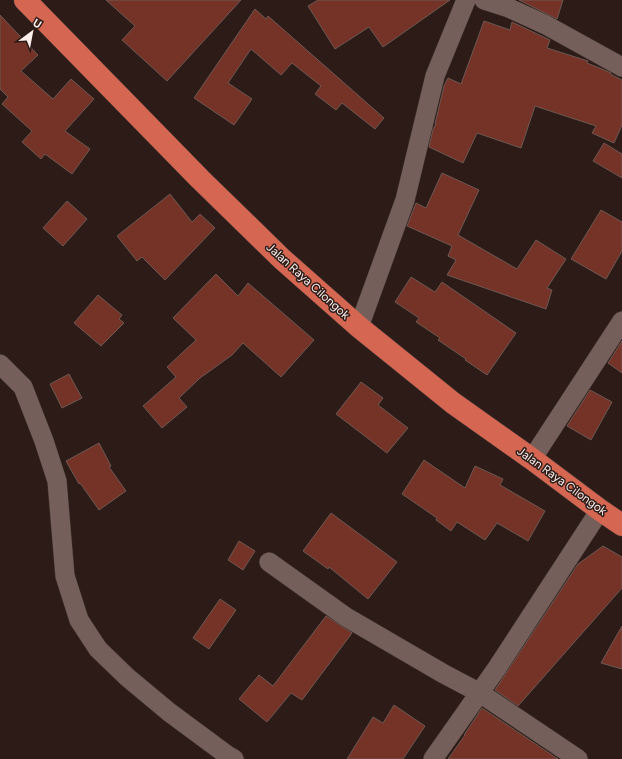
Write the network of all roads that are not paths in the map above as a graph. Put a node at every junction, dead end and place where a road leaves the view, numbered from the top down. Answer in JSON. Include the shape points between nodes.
{"nodes":[{"id":1,"x":25,"y":0,"type":"edge"},
{"id":2,"x":466,"y":0,"type":"edge"},
{"id":3,"x":484,"y":0,"type":"edge"},
{"id":4,"x":622,"y":67,"type":"edge"},
{"id":5,"x":622,"y":321,"type":"edge"},
{"id":6,"x":359,"y":327,"type":"junction"},
{"id":7,"x":0,"y":364,"type":"edge"},
{"id":8,"x":532,"y":459,"type":"junction"},
{"id":9,"x":600,"y":510,"type":"junction"},
{"id":10,"x":622,"y":525,"type":"edge"},
{"id":11,"x":269,"y":562,"type":"dead end"},
{"id":12,"x":480,"y":693,"type":"junction"},
{"id":13,"x":234,"y":759,"type":"edge"},
{"id":14,"x":433,"y":759,"type":"edge"},
{"id":15,"x":578,"y":759,"type":"edge"}],
"edges":[{"from":1,"to":6,"type":"highway","name":"Jalan Raya Cilongok","via":[[271,249]]},
{"from":2,"to":6,"type":"street","via":[[435,76],[405,200]]},
{"from":3,"to":4,"type":"street","via":[[546,25]]},
{"from":5,"to":8,"type":"street"},
{"from":6,"to":8,"type":"highway","name":"Jalan Raya Cilongok","via":[[453,403]]},
{"from":7,"to":13,"type":"street","via":[[23,387],[55,474],[65,576],[79,620],[98,649],[127,677],[169,712]]},
{"from":8,"to":9,"type":"highway","name":"Jalan Raya Cilongok"},
{"from":9,"to":10,"type":"highway","name":"Jalan Raya Cilongok"},
{"from":9,"to":12,"type":"street"},
{"from":11,"to":12,"type":"street","via":[[346,617]]},
{"from":12,"to":14,"type":"street"},
{"from":12,"to":15,"type":"street"}]}
